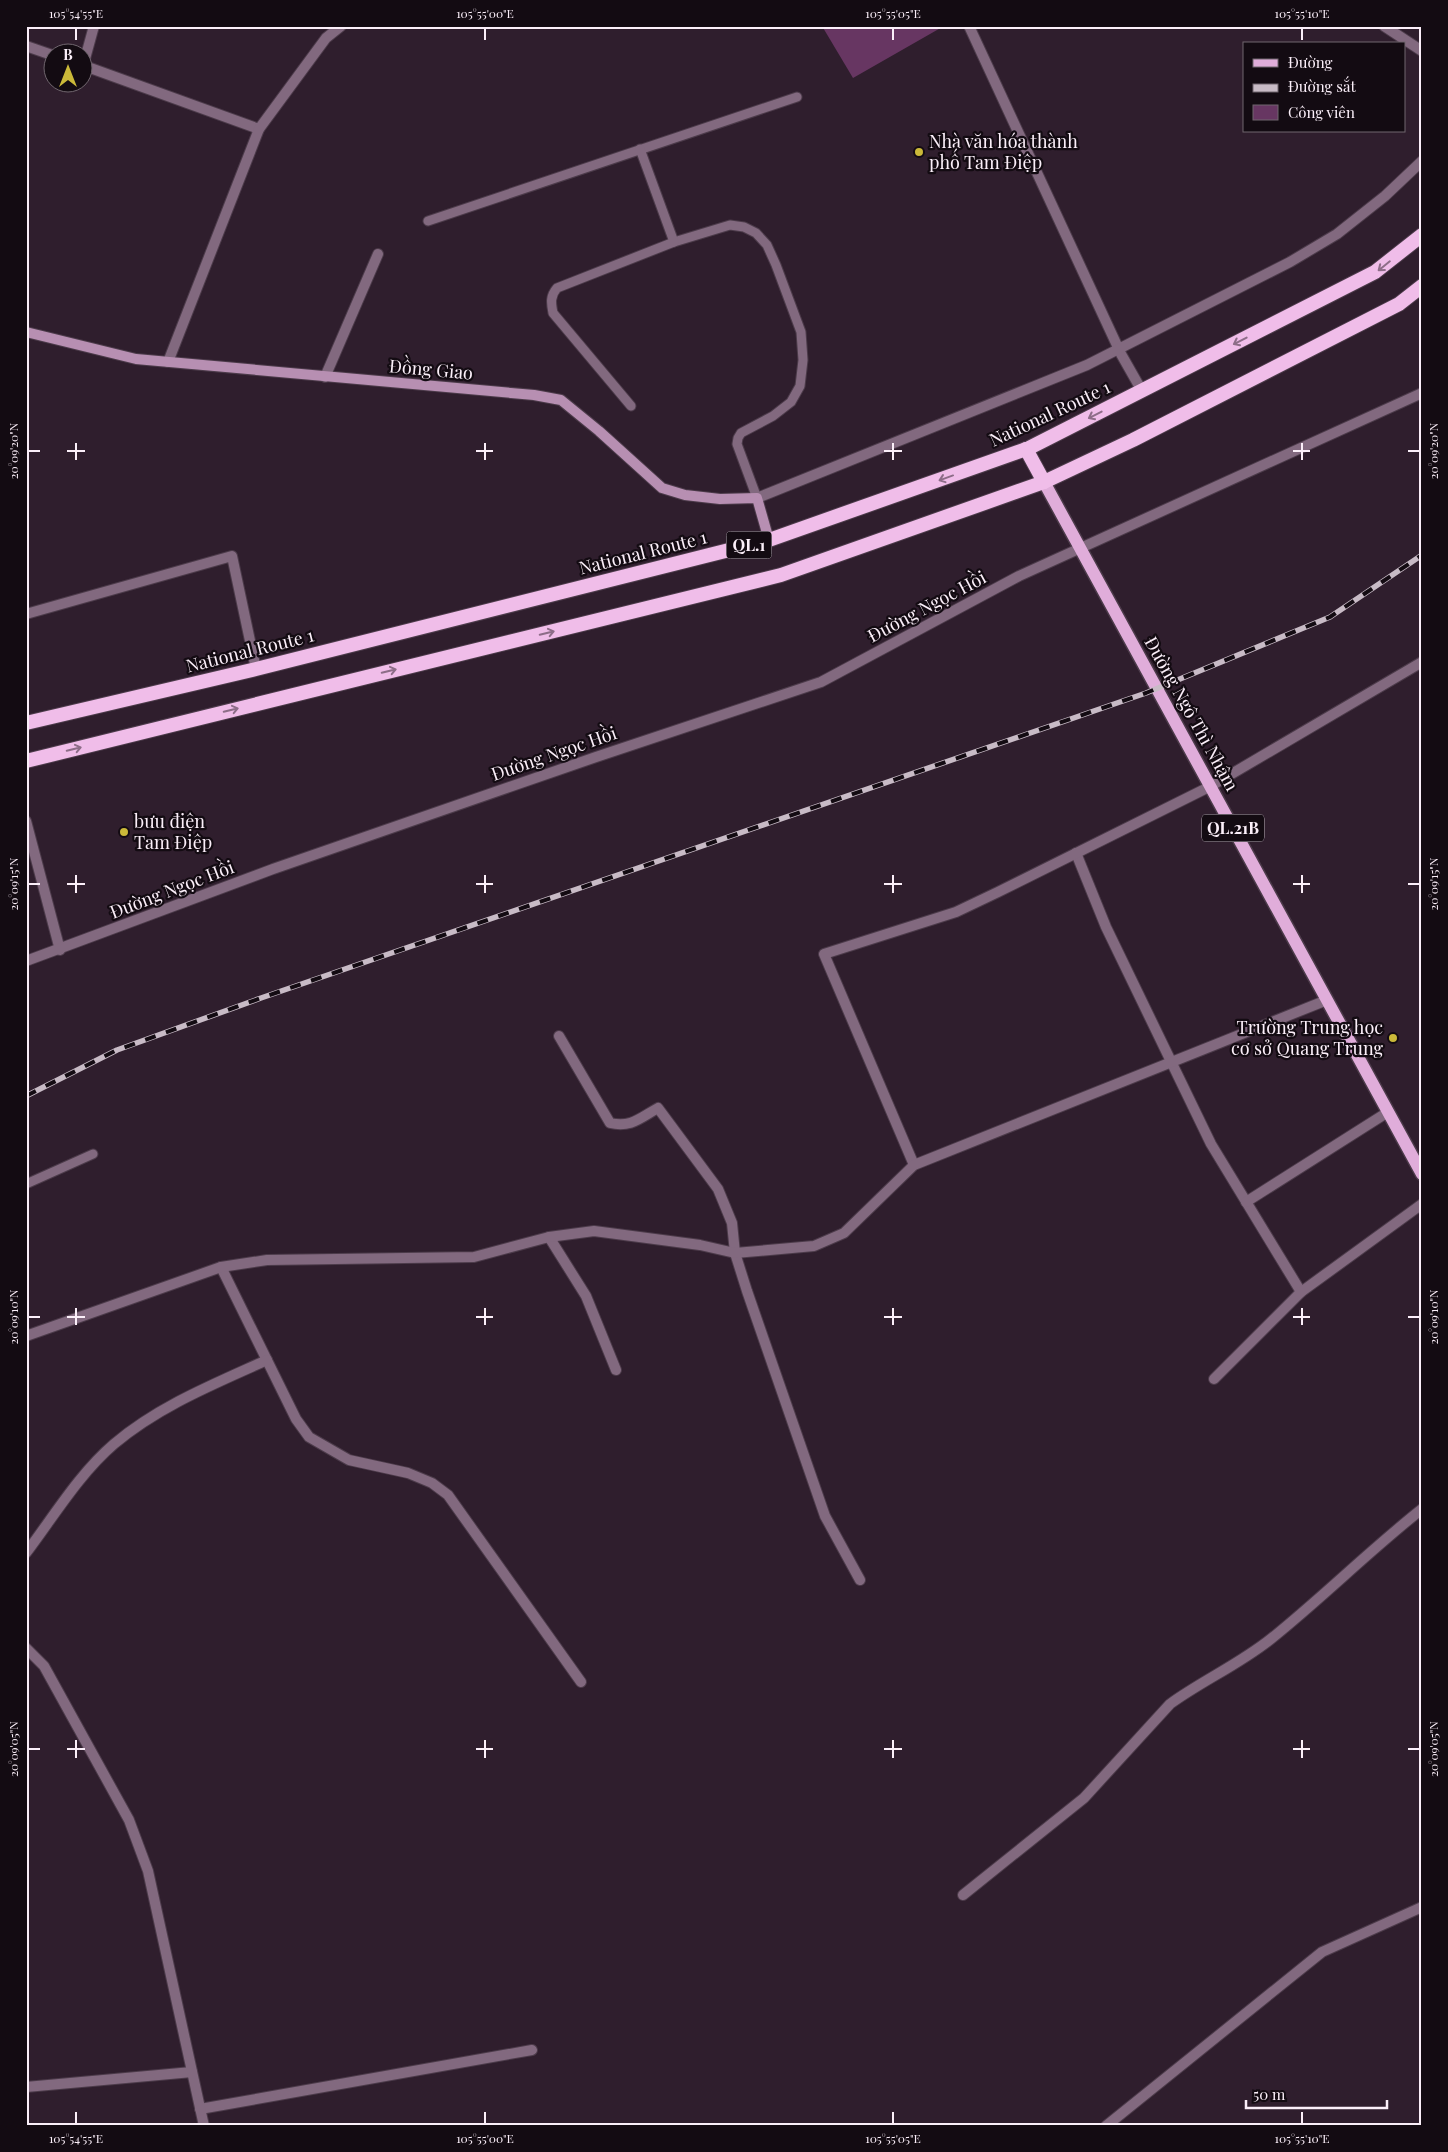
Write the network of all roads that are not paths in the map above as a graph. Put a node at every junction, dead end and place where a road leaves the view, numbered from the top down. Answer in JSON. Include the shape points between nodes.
{"nodes":[{"id":1,"x":94,"y":26,"type":"edge"},
{"id":2,"x":341,"y":26,"type":"edge"},
{"id":3,"x":969,"y":26,"type":"edge"},
{"id":4,"x":1384,"y":26,"type":"edge"},
{"id":5,"x":90,"y":42,"type":"edge"},
{"id":6,"x":26,"y":46,"type":"edge"},
{"id":7,"x":1422,"y":51,"type":"edge"},
{"id":8,"x":42,"y":52,"type":"edge"},
{"id":9,"x":92,"y":69,"type":"edge"},
{"id":10,"x":797,"y":97,"type":"dead end"},
{"id":11,"x":259,"y":129,"type":"junction"},
{"id":12,"x":640,"y":149,"type":"junction"},
{"id":13,"x":1422,"y":161,"type":"edge"},
{"id":14,"x":428,"y":221,"type":"dead end"},
{"id":15,"x":1422,"y":235,"type":"edge"},
{"id":16,"x":674,"y":242,"type":"junction"},
{"id":17,"x":378,"y":254,"type":"dead end"},
{"id":18,"x":1422,"y":286,"type":"edge"},
{"id":19,"x":26,"y":332,"type":"edge"},
{"id":20,"x":1118,"y":349,"type":"junction"},
{"id":21,"x":168,"y":362,"type":"junction"},
{"id":22,"x":325,"y":377,"type":"junction"},
{"id":23,"x":1142,"y":391,"type":"junction"},
{"id":24,"x":1422,"y":393,"type":"edge"},
{"id":25,"x":631,"y":406,"type":"dead end"},
{"id":26,"x":1026,"y":449,"type":"junction"},
{"id":27,"x":1044,"y":482,"type":"junction"},
{"id":28,"x":757,"y":498,"type":"junction"},
{"id":29,"x":769,"y":540,"type":"junction"},
{"id":30,"x":1080,"y":549,"type":"junction"},
{"id":31,"x":26,"y":614,"type":"edge"},
{"id":32,"x":1422,"y":662,"type":"edge"},
{"id":33,"x":256,"y":669,"type":"junction"},
{"id":34,"x":26,"y":724,"type":"edge"},
{"id":35,"x":26,"y":760,"type":"edge"},
{"id":36,"x":1211,"y":786,"type":"junction"},
{"id":37,"x":26,"y":822,"type":"edge"},
{"id":38,"x":1076,"y":853,"type":"junction"},
{"id":39,"x":60,"y":950,"type":"junction"},
{"id":40,"x":26,"y":961,"type":"edge"},
{"id":41,"x":1327,"y":1000,"type":"junction"},
{"id":42,"x":559,"y":1036,"type":"dead end"},
{"id":43,"x":1172,"y":1062,"type":"junction"},
{"id":44,"x":1388,"y":1112,"type":"junction"},
{"id":45,"x":93,"y":1154,"type":"dead end"},
{"id":46,"x":914,"y":1165,"type":"junction"},
{"id":47,"x":1422,"y":1174,"type":"edge"},
{"id":48,"x":26,"y":1184,"type":"edge"},
{"id":49,"x":1246,"y":1202,"type":"junction"},
{"id":50,"x":1422,"y":1204,"type":"edge"},
{"id":51,"x":548,"y":1237,"type":"junction"},
{"id":52,"x":735,"y":1253,"type":"junction"},
{"id":53,"x":221,"y":1267,"type":"junction"},
{"id":54,"x":1301,"y":1292,"type":"junction"},
{"id":55,"x":26,"y":1336,"type":"edge"},
{"id":56,"x":267,"y":1360,"type":"junction"},
{"id":57,"x":616,"y":1370,"type":"dead end"},
{"id":58,"x":1214,"y":1379,"type":"dead end"},
{"id":59,"x":1422,"y":1509,"type":"edge"},
{"id":60,"x":26,"y":1553,"type":"edge"},
{"id":61,"x":860,"y":1580,"type":"dead end"},
{"id":62,"x":26,"y":1648,"type":"edge"},
{"id":63,"x":581,"y":1682,"type":"dead end"},
{"id":64,"x":963,"y":1896,"type":"dead end"},
{"id":65,"x":1422,"y":1907,"type":"edge"},
{"id":66,"x":532,"y":2050,"type":"dead end"},
{"id":67,"x":192,"y":2072,"type":"junction"},
{"id":68,"x":26,"y":2087,"type":"edge"},
{"id":69,"x":200,"y":2109,"type":"junction"},
{"id":70,"x":204,"y":2126,"type":"edge"},
{"id":71,"x":1106,"y":2126,"type":"edge"}],
"edges":[{"from":1,"to":5,"type":"street"},
{"from":2,"to":11,"type":"street","via":[[326,38]]},
{"from":3,"to":20,"type":"street"},
{"from":4,"to":7,"type":"street"},
{"from":6,"to":8,"type":"street"},
{"from":9,"to":11,"type":"street"},
{"from":10,"to":12,"type":"lane"},
{"from":11,"to":21,"type":"street"},
{"from":12,"to":14,"type":"lane"},
{"from":12,"to":16,"type":"lane"},
{"from":13,"to":20,"type":"street","via":[[1337,234],[1290,262]]},
{"from":15,"to":23,"type":"highway","name":"National Route 1","number":"QL.1","one_way":true,"via":[[1375,272]]},
{"from":16,"to":25,"type":"lane","via":[[557,288],[552,294],[553,313]]},
{"from":16,"to":28,"type":"lane","via":[[730,225],[756,233],[767,245],[801,332],[803,360],[800,386],[792,402],[742,432],[738,438],[737,444]]},
{"from":17,"to":22,"type":"street"},
{"from":18,"to":27,"type":"highway","number":"QL.1","via":[[1399,304]]},
{"from":19,"to":21,"type":"main road","name":"Đồng Giao","via":[[136,359]]},
{"from":20,"to":23,"type":"street"},
{"from":20,"to":28,"type":"street","via":[[1087,365]]},
{"from":21,"to":22,"type":"main road","name":"Đồng Giao"},
{"from":22,"to":28,"type":"main road","name":"Đồng Giao","via":[[561,400],[662,488],[685,496],[720,500]]},
{"from":23,"to":26,"type":"highway","name":"National Route 1","number":"QL.1","one_way":true},
{"from":24,"to":30,"type":"street","name":"Đường Ngọc Hồi"},
{"from":26,"to":27,"type":"highway"},
{"from":26,"to":29,"type":"highway","name":"National Route 1","number":"QL.1","one_way":true},
{"from":27,"to":30,"type":"main road","name":"Đường Ngô Thì Nhậm","number":"QL.21B"},
{"from":35,"to":27,"type":"highway","number":"QL.1","one_way":true,"via":[[782,575]]},
{"from":28,"to":29,"type":"main road"},
{"from":29,"to":33,"type":"highway","name":"National Route 1","number":"QL.1"},
{"from":30,"to":36,"type":"main road","name":"Đường Ngô Thì Nhậm","number":"QL.21B"},
{"from":30,"to":39,"type":"street","name":"Đường Ngọc Hồi","via":[[1019,576],[821,682],[292,863]]},
{"from":31,"to":33,"type":"street","via":[[232,556]]},
{"from":32,"to":36,"type":"street"},
{"from":33,"to":34,"type":"highway","name":"National Route 1","number":"QL.1"},
{"from":36,"to":38,"type":"street"},
{"from":36,"to":41,"type":"main road","name":"Đường Ngô Thì Nhậm","number":"QL.21B"},
{"from":37,"to":39,"type":"street"},
{"from":38,"to":43,"type":"street","via":[[1106,927]]},
{"from":38,"to":46,"type":"street","via":[[956,912],[824,954]]},
{"from":39,"to":40,"type":"street","name":"Đường Ngọc Hồi"},
{"from":41,"to":43,"type":"street"},
{"from":41,"to":44,"type":"main road","name":"Đường Ngô Thì Nhậm","number":"QL.21B"},
{"from":42,"to":52,"type":"street","via":[[610,1123],[631,1124],[658,1108],[718,1189],[732,1223]]},
{"from":43,"to":46,"type":"street"},
{"from":43,"to":49,"type":"street","via":[[1211,1144]]},
{"from":44,"to":47,"type":"main road","name":"Đường Ngô Thì Nhậm","number":"QL.21B"},
{"from":44,"to":49,"type":"street"},
{"from":45,"to":48,"type":"lane"},
{"from":46,"to":52,"type":"street","via":[[844,1233],[814,1246]]},
{"from":49,"to":54,"type":"street"},
{"from":50,"to":54,"type":"street"},
{"from":51,"to":52,"type":"street","via":[[594,1231],[700,1245]]},
{"from":51,"to":53,"type":"street","via":[[474,1257],[267,1260]]},
{"from":51,"to":57,"type":"street","via":[[586,1296]]},
{"from":52,"to":61,"type":"street","via":[[825,1516]]},
{"from":53,"to":55,"type":"street"},
{"from":53,"to":56,"type":"street"},
{"from":54,"to":58,"type":"street"},
{"from":56,"to":60,"type":"street","via":[[152,1415],[113,1445],[84,1475]]},
{"from":56,"to":63,"type":"street","via":[[308,1437],[349,1460],[408,1473],[432,1483],[448,1495]]},
{"from":59,"to":64,"type":"street","via":[[1272,1638],[1236,1665],[1170,1704],[1084,1798]]},
{"from":62,"to":67,"type":"street","via":[[44,1666],[129,1820],[148,1870]]},
{"from":65,"to":71,"type":"street","via":[[1322,1952]]},
{"from":66,"to":69,"type":"street"},
{"from":67,"to":68,"type":"street"},
{"from":67,"to":69,"type":"street"},
{"from":69,"to":70,"type":"street"}]}
